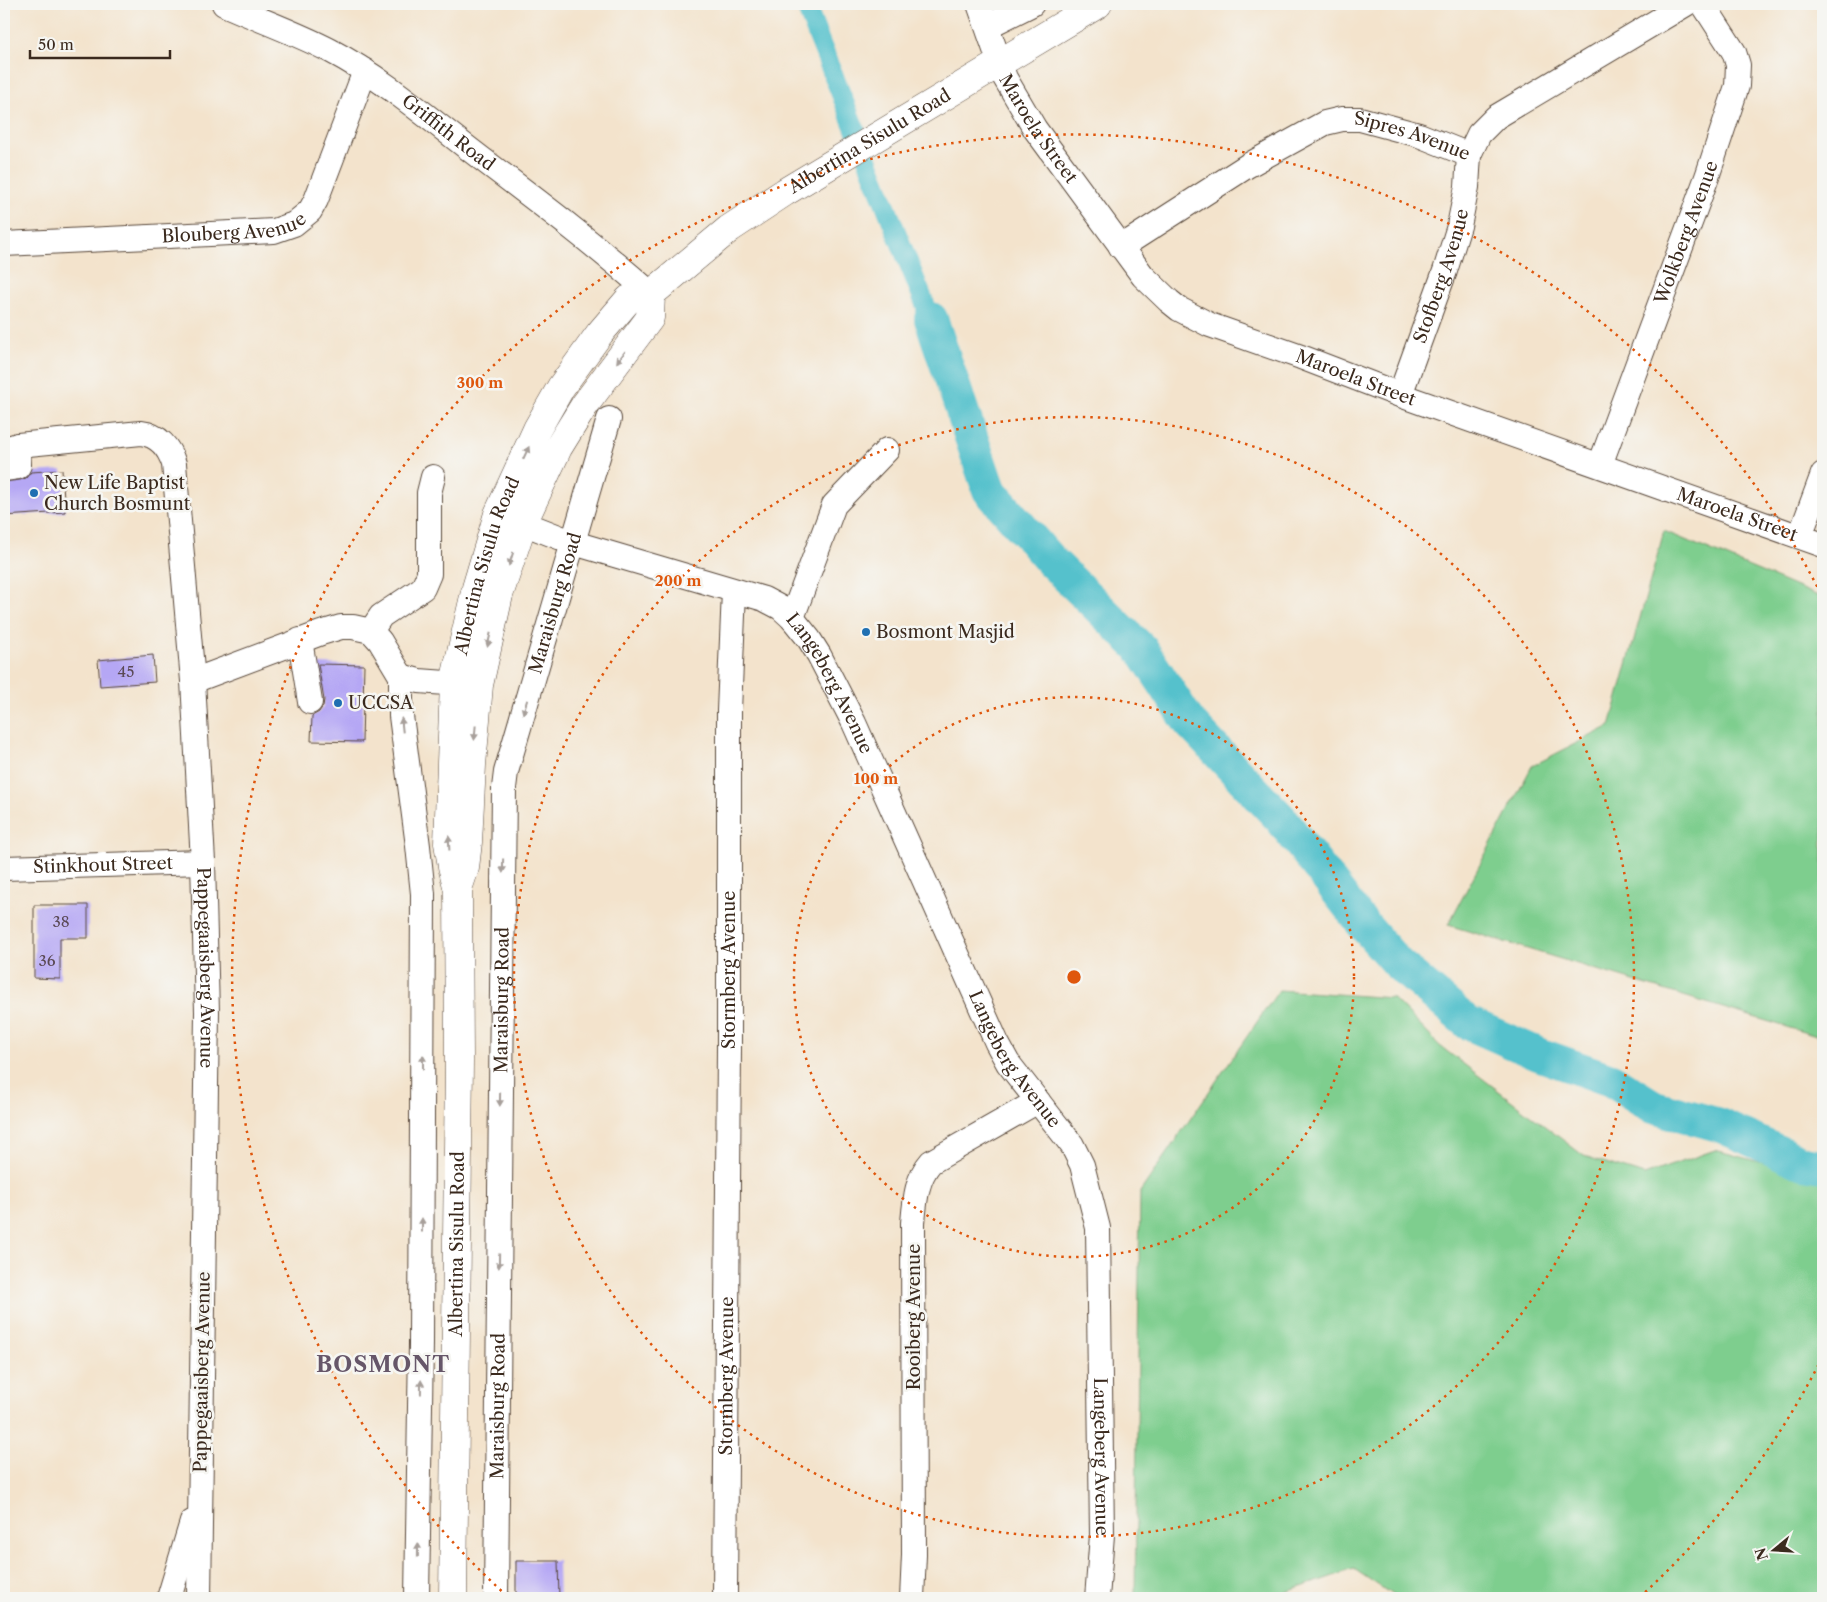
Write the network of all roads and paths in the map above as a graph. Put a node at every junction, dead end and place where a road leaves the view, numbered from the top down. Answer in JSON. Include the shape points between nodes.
{"nodes":[{"id":1,"x":224,"y":4,"type":"edge"},
{"id":2,"x":979,"y":4,"type":"edge"},
{"id":3,"x":1032,"y":4,"type":"edge"},
{"id":4,"x":1098,"y":4,"type":"edge"},
{"id":5,"x":1686,"y":4,"type":"edge"},
{"id":6,"x":1703,"y":4,"type":"edge"},
{"id":7,"x":988,"y":26,"type":"junction"},
{"id":8,"x":999,"y":62,"type":"junction"},
{"id":9,"x":365,"y":71,"type":"junction"},
{"id":10,"x":1469,"y":155,"type":"junction"},
{"id":11,"x":4,"y":244,"type":"edge"},
{"id":12,"x":1121,"y":247,"type":"junction"},
{"id":13,"x":651,"y":294,"type":"junction"},
{"id":14,"x":1400,"y":395,"type":"junction"},
{"id":15,"x":610,"y":419,"type":"dead end"},
{"id":16,"x":11,"y":447,"type":"edge"},
{"id":17,"x":887,"y":450,"type":"dead end"},
{"id":18,"x":1600,"y":465,"type":"junction"},
{"id":19,"x":4,"y":469,"type":"edge"},
{"id":20,"x":1823,"y":474,"type":"edge"},
{"id":21,"x":433,"y":477,"type":"dead end"},
{"id":22,"x":498,"y":514,"type":"junction"},
{"id":23,"x":523,"y":523,"type":"junction"},
{"id":24,"x":1800,"y":536,"type":"junction"},
{"id":25,"x":574,"y":542,"type":"junction"},
{"id":26,"x":1823,"y":545,"type":"edge"},
{"id":27,"x":734,"y":591,"type":"junction"},
{"id":28,"x":792,"y":618,"type":"junction"},
{"id":29,"x":371,"y":631,"type":"junction"},
{"id":30,"x":300,"y":640,"type":"junction"},
{"id":31,"x":401,"y":676,"type":"junction"},
{"id":32,"x":193,"y":681,"type":"junction"},
{"id":33,"x":467,"y":684,"type":"junction"},
{"id":34,"x":310,"y":702,"type":"dead end"},
{"id":35,"x":203,"y":862,"type":"junction"},
{"id":36,"x":4,"y":868,"type":"edge"},
{"id":37,"x":1038,"y":1101,"type":"junction"},
{"id":38,"x":199,"y":1497,"type":"junction"},
{"id":39,"x":169,"y":1598,"type":"edge"},
{"id":40,"x":199,"y":1598,"type":"edge"},
{"id":41,"x":417,"y":1598,"type":"edge"},
{"id":42,"x":452,"y":1598,"type":"edge"},
{"id":43,"x":496,"y":1598,"type":"edge"},
{"id":44,"x":725,"y":1598,"type":"edge"},
{"id":45,"x":912,"y":1598,"type":"edge"},
{"id":46,"x":1097,"y":1598,"type":"edge"}],
"edges":[{"from":1,"to":9,"type":"street","name":"Griffith Road","via":[[324,48]]},
{"from":2,"to":7,"type":"street","name":"Maroela Street"},
{"from":3,"to":7,"type":"street"},
{"from":4,"to":8,"type":"main road","name":"Albertina Sisulu Road"},
{"from":5,"to":10,"type":"street","name":"Sipres Avenue","via":[[1496,117],[1479,134]]},
{"from":6,"to":18,"type":"street","name":"Wolkberg Avenue","via":[[1734,52],[1738,64],[1737,86],[1707,177]]},
{"from":7,"to":8,"type":"street","name":"Maroela Street"},
{"from":8,"to":12,"type":"street","name":"Maroela Street","via":[[1035,129]]},
{"from":8,"to":13,"type":"main road","name":"Albertina Sisulu Road","via":[[729,229]]},
{"from":9,"to":11,"type":"street","name":"Blouberg Avenue","via":[[316,200],[310,211],[294,224],[274,231]]},
{"from":9,"to":13,"type":"street","name":"Griffith Road","via":[[535,198]]},
{"from":10,"to":12,"type":"street","name":"Sipres Avenue","via":[[1419,135],[1360,119],[1325,123],[1247,166]]},
{"from":10,"to":14,"type":"street","name":"Stofberg Avenue","via":[[1459,226]]},
{"from":12,"to":14,"type":"street","name":"Maroela Street","via":[[1143,276],[1179,310],[1210,325]]},
{"from":22,"to":13,"type":"main road","name":"Albertina Sisulu Road","one_way":true,"via":[[537,429],[561,387],[629,299]]},
{"from":13,"to":23,"type":"main road","name":"Albertina Sisulu Road","one_way":true,"via":[[650,318],[584,406],[563,440]]},
{"from":14,"to":18,"type":"street","name":"Maroela Street"},
{"from":15,"to":25,"type":"street","name":"Maraisburg Road"},
{"from":16,"to":19,"type":"street","via":[[19,465]]},
{"from":16,"to":32,"type":"street","name":"Pappegaaisberg Avenue","via":[[141,432],[165,444],[174,464]]},
{"from":17,"to":28,"type":"street","via":[[834,505]]},
{"from":18,"to":24,"type":"street","name":"Maroela Street"},
{"from":20,"to":24,"type":"street"},
{"from":21,"to":29,"type":"street","via":[[429,493],[429,574],[423,588],[381,616]]},
{"from":22,"to":23,"type":"street"},
{"from":22,"to":33,"type":"main road","name":"Albertina Sisulu Road","via":[[476,588]]},
{"from":23,"to":25,"type":"street"},
{"from":23,"to":33,"type":"main road","name":"Albertina Sisulu Road","one_way":true},
{"from":24,"to":26,"type":"street","name":"Maroela Street"},
{"from":25,"to":27,"type":"street"},
{"from":25,"to":43,"type":"street","name":"Maraisburg Road","one_way":true,"via":[[504,788]]},
{"from":27,"to":28,"type":"street","name":"Langeberg Avenue","via":[[764,599]]},
{"from":27,"to":44,"type":"street","name":"Stormberg Avenue","via":[[729,711]]},
{"from":28,"to":37,"type":"street","name":"Langeberg Avenue","via":[[820,655],[854,723],[1008,1063]]},
{"from":29,"to":30,"type":"street","via":[[340,627]]},
{"from":29,"to":31,"type":"street"},
{"from":30,"to":32,"type":"street"},
{"from":30,"to":34,"type":"street"},
{"from":31,"to":33,"type":"street","via":[[419,682]]},
{"from":41,"to":31,"type":"street","one_way":true,"via":[[422,1343],[422,894],[401,716]]},
{"from":32,"to":35,"type":"street","name":"Pappegaaisberg Avenue"},
{"from":33,"to":42,"type":"main road","name":"Albertina Sisulu Road","via":[[448,843],[458,890],[459,1081]]},
{"from":35,"to":36,"type":"street","name":"Stinkhout Street"},
{"from":35,"to":38,"type":"street","name":"Pappegaaisberg Avenue","via":[[207,1022]]},
{"from":37,"to":45,"type":"street","name":"Rooiberg Avenue","via":[[930,1162],[919,1185],[913,1222]]},
{"from":37,"to":46,"type":"street","name":"Langeberg Avenue","via":[[1072,1145],[1082,1165],[1098,1228],[1102,1535]]},
{"from":38,"to":39,"type":"street","name":"Pappegaaisberg Avenue"},
{"from":38,"to":40,"type":"street","name":"Pappegaaisberg Avenue"}]}
